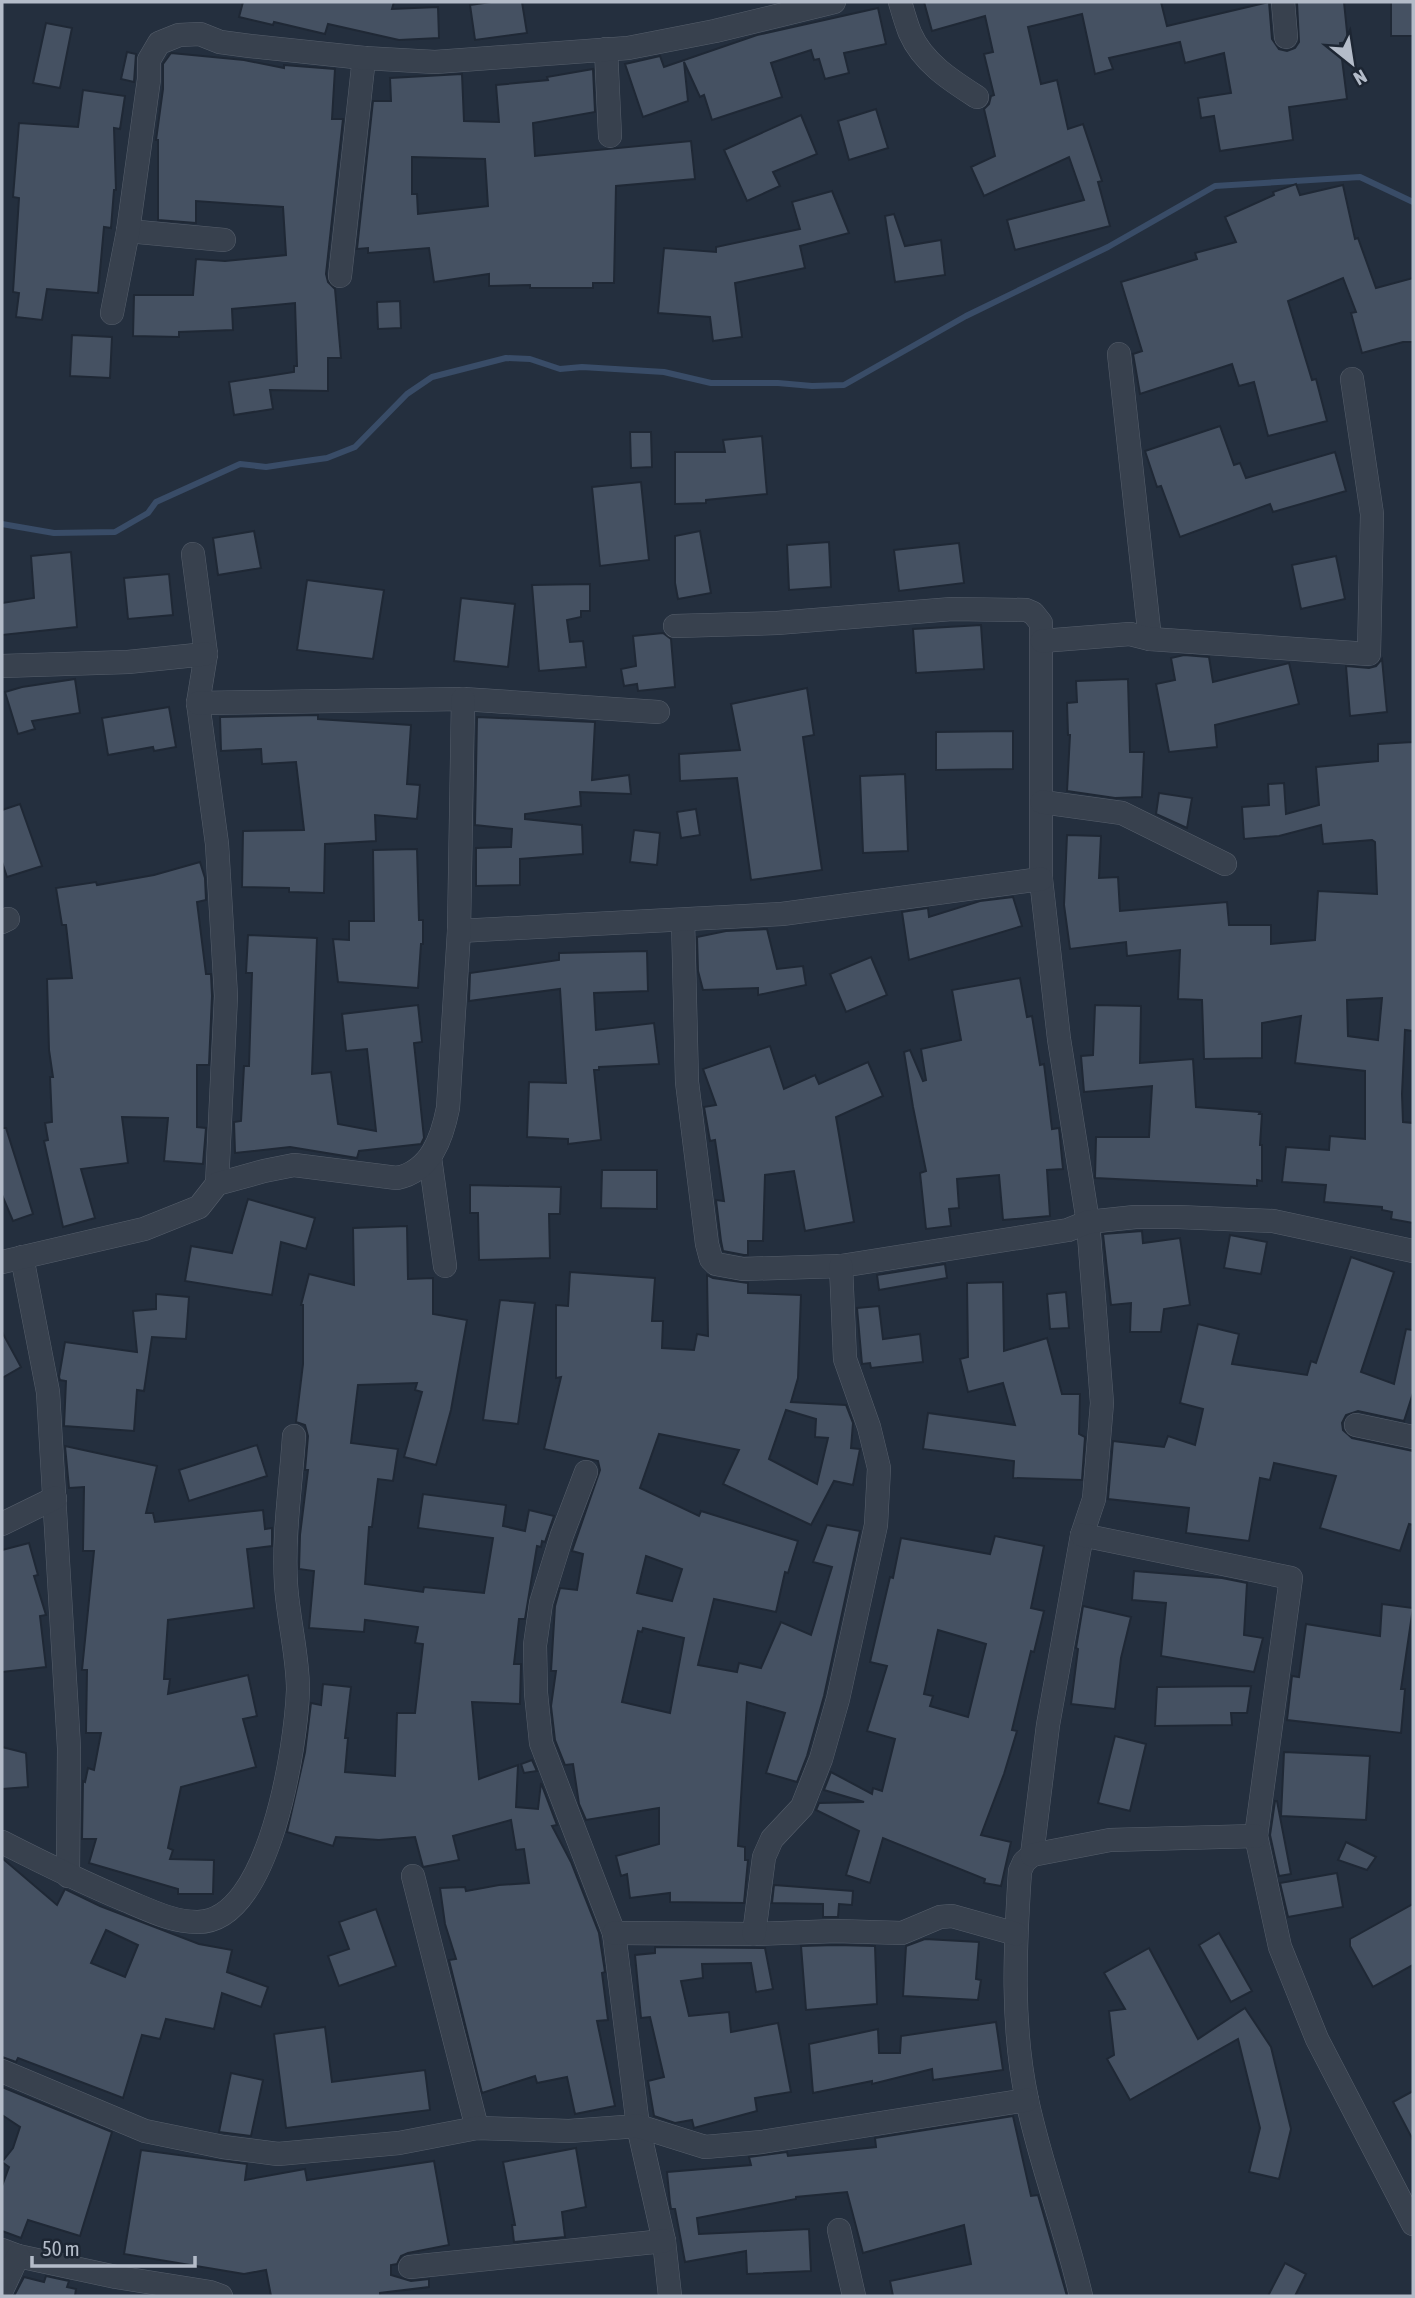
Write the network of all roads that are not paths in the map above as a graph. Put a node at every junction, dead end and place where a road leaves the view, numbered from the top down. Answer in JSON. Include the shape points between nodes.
{"nodes":[{"id":1,"x":834,"y":2,"type":"edge"},
{"id":2,"x":900,"y":2,"type":"edge"},
{"id":3,"x":1283,"y":2,"type":"edge"},
{"id":4,"x":1286,"y":37,"type":"dead end"},
{"id":5,"x":606,"y":49,"type":"junction"},
{"id":6,"x":364,"y":58,"type":"junction"},
{"id":7,"x":977,"y":97,"type":"dead end"},
{"id":8,"x":610,"y":136,"type":"dead end"},
{"id":9,"x":128,"y":231,"type":"junction"},
{"id":10,"x":224,"y":240,"type":"dead end"},
{"id":11,"x":340,"y":276,"type":"dead end"},
{"id":12,"x":112,"y":313,"type":"dead end"},
{"id":13,"x":1119,"y":354,"type":"dead end"},
{"id":14,"x":1352,"y":379,"type":"dead end"},
{"id":15,"x":193,"y":554,"type":"dead end"},
{"id":16,"x":675,"y":626,"type":"dead end"},
{"id":17,"x":1150,"y":639,"type":"junction"},
{"id":18,"x":1042,"y":640,"type":"junction"},
{"id":19,"x":206,"y":654,"type":"junction"},
{"id":20,"x":2,"y":666,"type":"edge"},
{"id":21,"x":463,"y":699,"type":"junction"},
{"id":22,"x":198,"y":703,"type":"junction"},
{"id":23,"x":658,"y":712,"type":"dead end"},
{"id":24,"x":1042,"y":802,"type":"junction"},
{"id":25,"x":1225,"y":863,"type":"dead end"},
{"id":26,"x":1041,"y":879,"type":"junction"},
{"id":27,"x":683,"y":920,"type":"junction"},
{"id":28,"x":458,"y":931,"type":"junction"},
{"id":29,"x":430,"y":1158,"type":"junction"},
{"id":30,"x":217,"y":1184,"type":"junction"},
{"id":31,"x":1088,"y":1222,"type":"junction"},
{"id":32,"x":1413,"y":1251,"type":"edge"},
{"id":33,"x":12,"y":1259,"type":"edge"},
{"id":34,"x":444,"y":1266,"type":"dead end"},
{"id":35,"x":841,"y":1266,"type":"junction"},
{"id":36,"x":1356,"y":1425,"type":"dead end"},
{"id":37,"x":294,"y":1436,"type":"dead end"},
{"id":38,"x":1413,"y":1437,"type":"edge"},
{"id":39,"x":586,"y":1472,"type":"dead end"},
{"id":40,"x":55,"y":1498,"type":"junction"},
{"id":41,"x":2,"y":1524,"type":"edge"},
{"id":42,"x":1082,"y":1535,"type":"junction"},
{"id":43,"x":1256,"y":1836,"type":"junction"},
{"id":44,"x":2,"y":1842,"type":"edge"},
{"id":45,"x":1032,"y":1855,"type":"junction"},
{"id":46,"x":68,"y":1876,"type":"junction"},
{"id":47,"x":413,"y":1876,"type":"dead end"},
{"id":48,"x":614,"y":1933,"type":"junction"},
{"id":49,"x":754,"y":1934,"type":"junction"},
{"id":50,"x":1016,"y":1934,"type":"junction"},
{"id":51,"x":2,"y":2071,"type":"edge"},
{"id":52,"x":1027,"y":2100,"type":"junction"},
{"id":53,"x":638,"y":2126,"type":"junction"},
{"id":54,"x":477,"y":2128,"type":"junction"},
{"id":55,"x":1413,"y":2224,"type":"edge"},
{"id":56,"x":839,"y":2230,"type":"dead end"},
{"id":57,"x":664,"y":2241,"type":"junction"},
{"id":58,"x":10,"y":2253,"type":"edge"},
{"id":59,"x":410,"y":2267,"type":"dead end"},
{"id":60,"x":2,"y":2290,"type":"edge"},
{"id":61,"x":221,"y":2296,"type":"edge"},
{"id":62,"x":670,"y":2296,"type":"edge"},
{"id":63,"x":854,"y":2296,"type":"edge"},
{"id":64,"x":1081,"y":2296,"type":"edge"}],
"edges":[{"from":1,"to":5,"type":"street","via":[[715,31]]},
{"from":2,"to":7,"type":"street","via":[[921,51],[943,75]]},
{"from":3,"to":4,"type":"street"},
{"from":5,"to":6,"type":"street","via":[[435,62]]},
{"from":5,"to":8,"type":"street"},
{"from":6,"to":9,"type":"street","via":[[220,42],[200,34],[159,43],[149,60]]},
{"from":6,"to":11,"type":"street"},
{"from":9,"to":10,"type":"street"},
{"from":9,"to":12,"type":"street"},
{"from":13,"to":17,"type":"street"},
{"from":14,"to":17,"type":"street","via":[[1372,514],[1369,654]]},
{"from":15,"to":19,"type":"street"},
{"from":16,"to":18,"type":"street","via":[[1012,609],[1033,613],[1041,624]]},
{"from":17,"to":18,"type":"street","via":[[1130,634]]},
{"from":18,"to":24,"type":"street"},
{"from":19,"to":20,"type":"street"},
{"from":19,"to":22,"type":"street"},
{"from":21,"to":22,"type":"street"},
{"from":21,"to":23,"type":"street"},
{"from":21,"to":28,"type":"street"},
{"from":22,"to":30,"type":"street","via":[[217,844],[226,996]]},
{"from":24,"to":25,"type":"street","via":[[1122,813]]},
{"from":24,"to":26,"type":"street"},
{"from":26,"to":27,"type":"street","via":[[782,914]]},
{"from":26,"to":31,"type":"street","via":[[1059,1038]]},
{"from":27,"to":28,"type":"street"},
{"from":27,"to":35,"type":"street","via":[[687,1082],[711,1259],[743,1269]]},
{"from":28,"to":29,"type":"street","via":[[448,1108]]},
{"from":29,"to":30,"type":"street","via":[[410,1175],[397,1178],[294,1165]]},
{"from":29,"to":34,"type":"street"},
{"from":30,"to":33,"type":"street","via":[[199,1207],[144,1229]]},
{"from":31,"to":32,"type":"street","via":[[1178,1216],[1273,1220]]},
{"from":31,"to":35,"type":"street","via":[[1068,1230]]},
{"from":31,"to":42,"type":"street","via":[[1102,1403],[1094,1499]]},
{"from":33,"to":40,"type":"street","via":[[48,1392]]},
{"from":35,"to":49,"type":"street","via":[[845,1359],[879,1468],[876,1525],[821,1759],[802,1807],[772,1839],[764,1857]]},
{"from":36,"to":38,"type":"street"},
{"from":37,"to":46,"type":"street","via":[[286,1583],[298,1688],[290,1759],[264,1858],[230,1912],[198,1923],[165,1917]]},
{"from":39,"to":48,"type":"street","via":[[541,1603],[535,1645],[536,1693],[541,1743]]},
{"from":40,"to":41,"type":"street"},
{"from":40,"to":46,"type":"street","via":[[69,1748]]},
{"from":42,"to":43,"type":"street","via":[[1291,1578]]},
{"from":42,"to":45,"type":"street","via":[[1048,1725]]},
{"from":43,"to":45,"type":"street","via":[[1110,1840]]},
{"from":43,"to":55,"type":"street","via":[[1280,1947],[1313,2027]]},
{"from":44,"to":46,"type":"street"},
{"from":45,"to":50,"type":"street","via":[[1020,1871]]},
{"from":47,"to":54,"type":"street"},
{"from":48,"to":49,"type":"street"},
{"from":48,"to":53,"type":"street"},
{"from":49,"to":50,"type":"street","via":[[902,1933],[952,1916]]},
{"from":50,"to":52,"type":"street","via":[[1016,2012]]},
{"from":51,"to":54,"type":"street","via":[[145,2131],[278,2154],[398,2143]]},
{"from":52,"to":53,"type":"street","via":[[705,2147]]},
{"from":52,"to":64,"type":"street"},
{"from":53,"to":54,"type":"street","via":[[569,2131]]},
{"from":53,"to":57,"type":"street"},
{"from":56,"to":63,"type":"street"},
{"from":57,"to":59,"type":"street"},
{"from":57,"to":62,"type":"street"},
{"from":58,"to":60,"type":"street"},
{"from":58,"to":61,"type":"street"}]}
